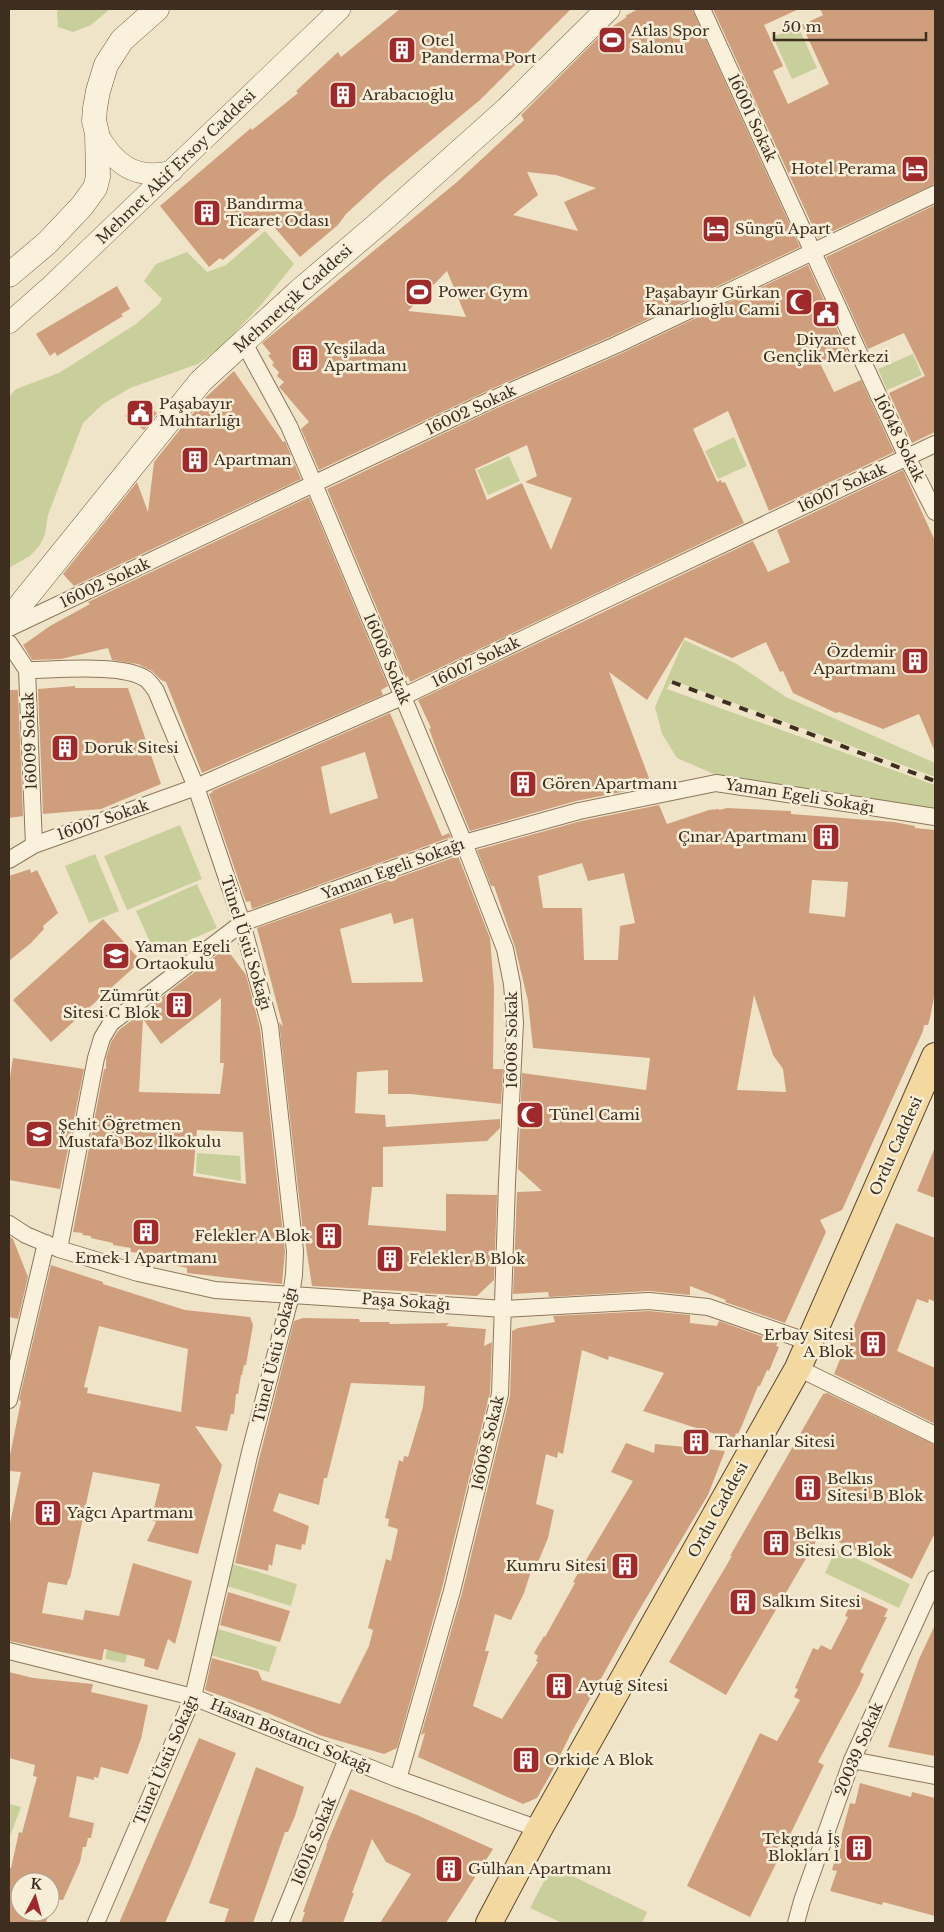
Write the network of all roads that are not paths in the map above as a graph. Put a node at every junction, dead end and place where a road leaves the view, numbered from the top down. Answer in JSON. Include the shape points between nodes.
{"nodes":[{"id":1,"x":157,"y":9,"type":"edge"},
{"id":2,"x":340,"y":9,"type":"edge"},
{"id":3,"x":608,"y":9,"type":"edge"},
{"id":4,"x":702,"y":9,"type":"edge"},
{"id":5,"x":97,"y":133,"type":"junction"},
{"id":6,"x":172,"y":171,"type":"junction"},
{"id":7,"x":935,"y":194,"type":"edge"},
{"id":8,"x":813,"y":250,"type":"junction"},
{"id":9,"x":9,"y":275,"type":"edge"},
{"id":10,"x":9,"y":323,"type":"edge"},
{"id":11,"x":244,"y":343,"type":"junction"},
{"id":12,"x":864,"y":364,"type":"joint"},
{"id":13,"x":935,"y":444,"type":"edge"},
{"id":14,"x":907,"y":457,"type":"junction"},
{"id":15,"x":314,"y":484,"type":"junction"},
{"id":16,"x":935,"y":512,"type":"edge"},
{"id":17,"x":9,"y":619,"type":"edge"},
{"id":18,"x":9,"y":628,"type":"edge"},
{"id":19,"x":9,"y":643,"type":"edge"},
{"id":20,"x":27,"y":670,"type":"junction"},
{"id":21,"x":402,"y":697,"type":"junction"},
{"id":22,"x":196,"y":787,"type":"junction"},
{"id":23,"x":935,"y":817,"type":"edge"},
{"id":24,"x":464,"y":843,"type":"junction"},
{"id":25,"x":34,"y":845,"type":"junction"},
{"id":26,"x":9,"y":860,"type":"edge"},
{"id":27,"x":242,"y":924,"type":"junction"},
{"id":28,"x":934,"y":1063,"type":"edge"},
{"id":29,"x":9,"y":1224,"type":"edge"},
{"id":30,"x":52,"y":1246,"type":"junction"},
{"id":31,"x":291,"y":1295,"type":"junction"},
{"id":32,"x":504,"y":1309,"type":"junction"},
{"id":33,"x":809,"y":1342,"type":"junction"},
{"id":34,"x":798,"y":1368,"type":"junction"},
{"id":35,"x":9,"y":1400,"type":"edge"},
{"id":36,"x":935,"y":1435,"type":"edge"},
{"id":37,"x":935,"y":1579,"type":"edge"},
{"id":38,"x":9,"y":1651,"type":"edge"},
{"id":39,"x":193,"y":1698,"type":"junction"},
{"id":40,"x":347,"y":1759,"type":"junction"},
{"id":41,"x":852,"y":1760,"type":"junction"},
{"id":42,"x":935,"y":1776,"type":"edge"},
{"id":43,"x":398,"y":1779,"type":"junction"},
{"id":44,"x":539,"y":1829,"type":"junction"},
{"id":45,"x":96,"y":1923,"type":"edge"},
{"id":46,"x":280,"y":1923,"type":"edge"},
{"id":47,"x":489,"y":1923,"type":"edge"},
{"id":48,"x":796,"y":1923,"type":"edge"}],
"edges":[{"from":1,"to":5,"type":"main road","via":[[122,40],[106,65],[95,108]]},
{"from":2,"to":6,"type":"street","name":"Mehmet Akif Ersoy Caddesi"},
{"from":3,"to":11,"type":"main road","name":"Mehmetçik Caddesi","via":[[507,109]]},
{"from":4,"to":8,"type":"street","name":"16001 Sokak"},
{"from":5,"to":6,"type":"street","via":[[114,158],[129,169],[147,175]]},
{"from":5,"to":9,"type":"main road","via":[[98,177],[95,188],[47,243]]},
{"from":6,"to":10,"type":"street","name":"Mehmet Akif Ersoy Caddesi"},
{"from":7,"to":8,"type":"street","name":"16002 Sokak"},
{"from":8,"to":12,"type":"street","name":"16001 Sokak"},
{"from":8,"to":15,"type":"street","name":"16002 Sokak"},
{"from":11,"to":15,"type":"street","name":"16008 Sokak","via":[[289,426]]},
{"from":11,"to":17,"type":"main road","name":"Mehmetçik Caddesi","via":[[188,395]]},
{"from":12,"to":14,"type":"street","name":"16048 Sokak"},
{"from":13,"to":14,"type":"street","name":"16007 Sokak"},
{"from":14,"to":16,"type":"street","name":"16048 Sokak"},
{"from":14,"to":21,"type":"street","name":"16007 Sokak"},
{"from":15,"to":18,"type":"street","name":"16002 Sokak"},
{"from":15,"to":21,"type":"street","name":"16008 Sokak"},
{"from":19,"to":20,"type":"street","name":"16009 Sokak"},
{"from":20,"to":22,"type":"street","name":"Tünel Üstü Sokağı","via":[[96,669],[120,671],[146,679],[156,691]]},
{"from":20,"to":25,"type":"street","name":"16009 Sokak"},
{"from":21,"to":22,"type":"street","name":"16007 Sokak"},
{"from":21,"to":24,"type":"street","name":"16008 Sokak"},
{"from":22,"to":25,"type":"street","name":"16007 Sokak"},
{"from":22,"to":27,"type":"street","name":"Tünel Üstü Sokağı"},
{"from":23,"to":24,"type":"street","name":"Yaman Egeli Sokağı","via":[[716,783],[579,811]]},
{"from":24,"to":27,"type":"street","name":"Yaman Egeli Sokağı"},
{"from":24,"to":32,"type":"street","name":"16008 Sokak","via":[[504,949],[512,984],[514,1022]]},
{"from":25,"to":26,"type":"street","name":"16007 Sokak"},
{"from":27,"to":30,"type":"street","name":"Yaman Egeli Sokağı","via":[[111,1023],[102,1038]]},
{"from":27,"to":31,"type":"street","name":"Tünel Üstü Sokağı","via":[[270,1026],[295,1251]]},
{"from":28,"to":33,"type":"main road","name":"Ordu Caddesi"},
{"from":29,"to":30,"type":"street","name":"Paşa Sokağı"},
{"from":30,"to":31,"type":"street","name":"Paşa Sokağı","via":[[138,1273],[215,1290]]},
{"from":30,"to":35,"type":"street","name":"Yaman Egeli Sokağı"},
{"from":31,"to":32,"type":"street","name":"Paşa Sokağı"},
{"from":31,"to":39,"type":"street","name":"Tünel Üstü Sokağı","via":[[250,1452]]},
{"from":32,"to":33,"type":"street","name":"Paşa Sokağı","via":[[649,1301],[708,1307]]},
{"from":32,"to":43,"type":"street","name":"16008 Sokak","via":[[500,1394],[452,1591]]},
{"from":33,"to":34,"type":"main road","name":"Ordu Caddesi"},
{"from":34,"to":36,"type":"street"},
{"from":34,"to":44,"type":"main road","name":"Ordu Caddesi"},
{"from":37,"to":41,"type":"street","name":"20039 Sokak"},
{"from":38,"to":39,"type":"street","name":"Hasan Bostancı Sokağı"},
{"from":39,"to":40,"type":"street","name":"Hasan Bostancı Sokağı"},
{"from":39,"to":45,"type":"street","name":"Tünel Üstü Sokağı"},
{"from":40,"to":43,"type":"street","name":"Hasan Bostancı Sokağı"},
{"from":40,"to":46,"type":"street","name":"16016 Sokak"},
{"from":41,"to":42,"type":"street"},
{"from":41,"to":48,"type":"street","name":"20039 Sokak"},
{"from":43,"to":44,"type":"street","name":"Hasan Bostancı Sokağı"},
{"from":44,"to":47,"type":"main road","name":"Ordu Caddesi"}]}
